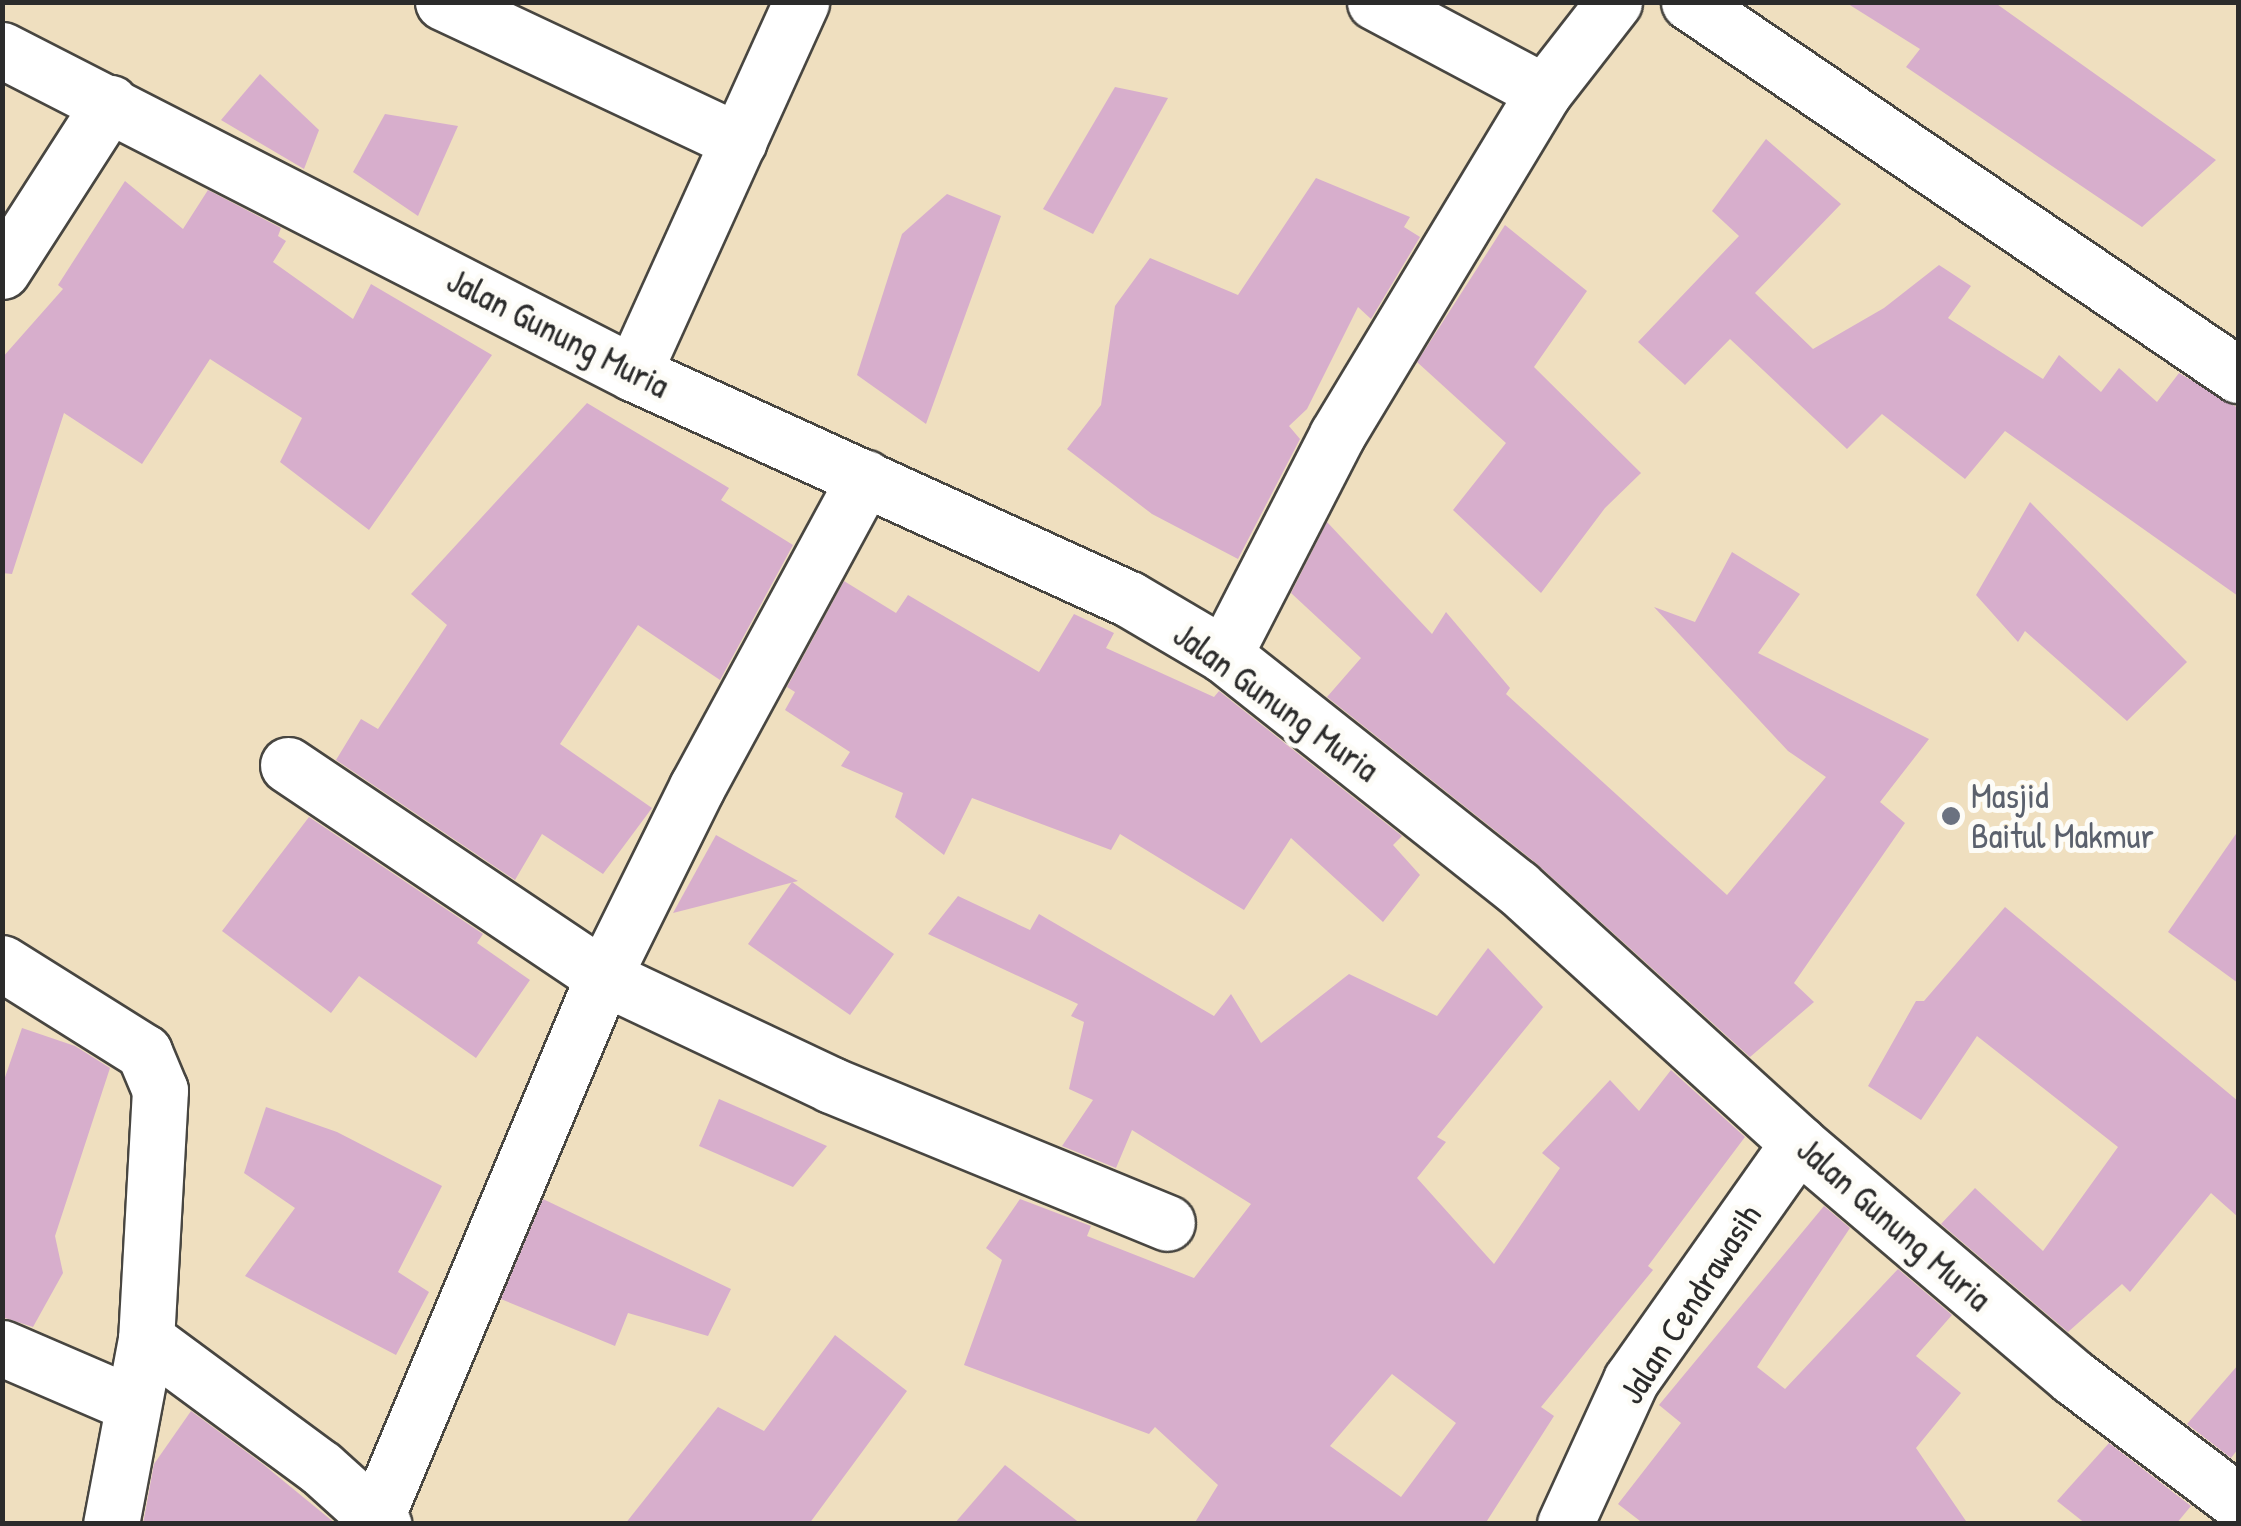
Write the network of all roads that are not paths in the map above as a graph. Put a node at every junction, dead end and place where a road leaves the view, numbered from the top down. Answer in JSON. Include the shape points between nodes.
{"nodes":[{"id":1,"x":443,"y":2,"type":"edge"},
{"id":2,"x":800,"y":2,"type":"edge"},
{"id":3,"x":1374,"y":2,"type":"edge"},
{"id":4,"x":1614,"y":2,"type":"edge"},
{"id":5,"x":1690,"y":2,"type":"edge"},
{"id":6,"x":2,"y":50,"type":"edge"},
{"id":7,"x":1544,"y":92,"type":"junction"},
{"id":8,"x":110,"y":103,"type":"junction"},
{"id":9,"x":739,"y":141,"type":"junction"},
{"id":10,"x":2,"y":270,"type":"edge"},
{"id":11,"x":633,"y":373,"type":"junction"},
{"id":12,"x":2238,"y":375,"type":"edge"},
{"id":13,"x":865,"y":478,"type":"junction"},
{"id":14,"x":1224,"y":656,"type":"junction"},
{"id":15,"x":288,"y":765,"type":"dead end"},
{"id":16,"x":2,"y":963,"type":"edge"},
{"id":17,"x":603,"y":977,"type":"junction"},
{"id":18,"x":1798,"y":1143,"type":"junction"},
{"id":19,"x":1167,"y":1224,"type":"dead end"},
{"id":20,"x":146,"y":1339,"type":"junction"},
{"id":21,"x":2,"y":1348,"type":"edge"},
{"id":22,"x":130,"y":1403,"type":"junction"},
{"id":23,"x":2238,"y":1502,"type":"edge"},
{"id":24,"x":380,"y":1520,"type":"edge"},
{"id":25,"x":111,"y":1524,"type":"edge"},
{"id":26,"x":1565,"y":1524,"type":"edge"}],
"edges":[{"from":1,"to":9,"type":"street"},
{"from":2,"to":9,"type":"street"},
{"from":3,"to":7,"type":"street"},
{"from":4,"to":7,"type":"street"},
{"from":5,"to":12,"type":"street"},
{"from":6,"to":8,"type":"street","name":"Jalan Gunung Muria"},
{"from":7,"to":14,"type":"street","via":[[1337,436]]},
{"from":8,"to":10,"type":"street"},
{"from":8,"to":11,"type":"street","name":"Jalan Gunung Muria"},
{"from":9,"to":11,"type":"street"},
{"from":11,"to":13,"type":"street","name":"Jalan Gunung Muria"},
{"from":13,"to":14,"type":"street","name":"Jalan Gunung Muria","via":[[1129,599]]},
{"from":13,"to":17,"type":"street","via":[[697,787]]},
{"from":14,"to":18,"type":"street","name":"Jalan Gunung Muria","via":[[1516,887]]},
{"from":15,"to":17,"type":"street"},
{"from":16,"to":20,"type":"street","via":[[144,1052],[160,1090]]},
{"from":17,"to":19,"type":"street","via":[[832,1085]]},
{"from":17,"to":24,"type":"street"},
{"from":18,"to":23,"type":"street","name":"Jalan Gunung Muria","via":[[2074,1377]]},
{"from":18,"to":26,"type":"street","name":"Jalan Cendrawasih","via":[[1631,1380]]},
{"from":20,"to":22,"type":"street"},
{"from":20,"to":24,"type":"street"},
{"from":21,"to":22,"type":"street"},
{"from":22,"to":25,"type":"street"}]}
